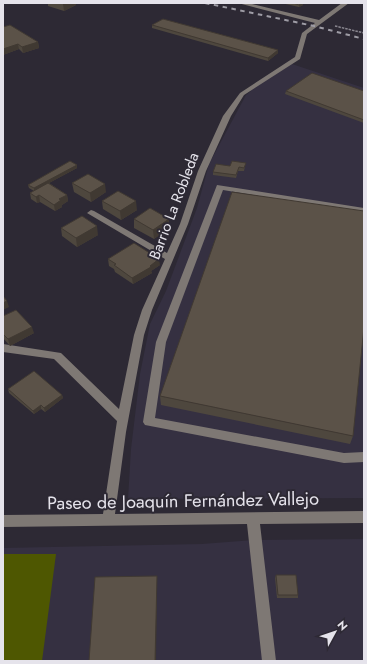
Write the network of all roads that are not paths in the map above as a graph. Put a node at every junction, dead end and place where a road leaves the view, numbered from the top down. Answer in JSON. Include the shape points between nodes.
{"nodes":[{"id":1,"x":241,"y":3,"type":"edge"},
{"id":2,"x":346,"y":3,"type":"edge"},
{"id":3,"x":318,"y":22,"type":"junction"},
{"id":4,"x":364,"y":211,"type":"edge"},
{"id":5,"x":91,"y":213,"type":"dead end"},
{"id":6,"x":170,"y":258,"type":"junction"},
{"id":7,"x":3,"y":348,"type":"edge"},
{"id":8,"x":123,"y":420,"type":"junction"},
{"id":9,"x":364,"y":457,"type":"edge"},
{"id":10,"x":364,"y":517,"type":"edge"},
{"id":11,"x":253,"y":519,"type":"junction"},
{"id":12,"x":108,"y":520,"type":"junction"},
{"id":13,"x":3,"y":521,"type":"edge"},
{"id":14,"x":269,"y":661,"type":"edge"}],
"edges":[{"from":1,"to":3,"type":"street"},
{"from":2,"to":3,"type":"street","name":"Barrio La Robleda"},
{"from":3,"to":6,"type":"street","name":"Barrio La Robleda","via":[[303,36],[301,54],[298,58],[242,94],[227,116],[202,171]]},
{"from":4,"to":9,"type":"street","via":[[220,187],[161,342],[149,422],[344,458]]},
{"from":5,"to":6,"type":"street"},
{"from":6,"to":8,"type":"street","name":"Barrio La Robleda","via":[[139,335]]},
{"from":7,"to":8,"type":"street","via":[[57,356]]},
{"from":8,"to":12,"type":"street","name":"Barrio La Robleda"},
{"from":10,"to":11,"type":"street","name":"Paseo de Joaquín Fernández Vallejo"},
{"from":11,"to":12,"type":"street","name":"Paseo de Joaquín Fernández Vallejo"},
{"from":11,"to":14,"type":"street"},
{"from":12,"to":13,"type":"street","name":"Paseo de Joaquín Fernández Vallejo"}]}
